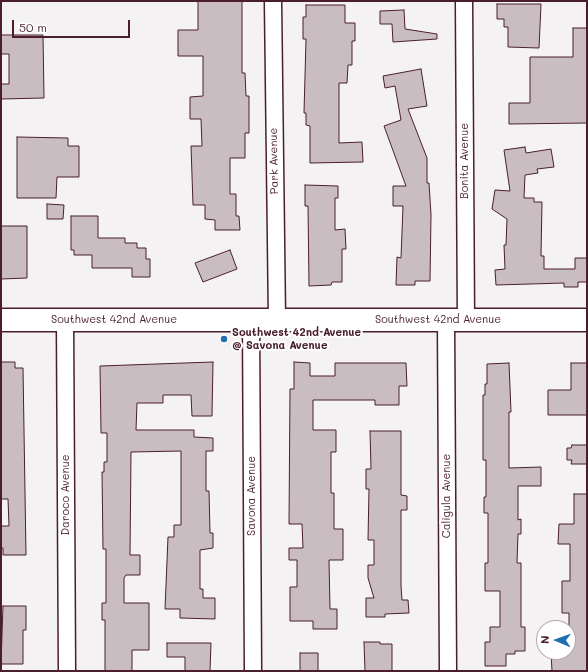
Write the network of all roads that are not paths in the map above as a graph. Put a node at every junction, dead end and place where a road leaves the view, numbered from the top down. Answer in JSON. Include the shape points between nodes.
{"nodes":[{"id":1,"x":273,"y":1,"type":"edge"},
{"id":2,"x":464,"y":1,"type":"edge"},
{"id":3,"x":1,"y":320,"type":"edge"},
{"id":4,"x":65,"y":320,"type":"junction"},
{"id":5,"x":251,"y":320,"type":"junction"},
{"id":6,"x":277,"y":320,"type":"junction"},
{"id":7,"x":456,"y":320,"type":"junction"},
{"id":8,"x":587,"y":320,"type":"edge"},
{"id":9,"x":67,"y":671,"type":"edge"},
{"id":10,"x":253,"y":671,"type":"edge"},
{"id":11,"x":448,"y":671,"type":"edge"}],
"edges":[{"from":1,"to":6,"type":"street","name":"Park Avenue"},
{"from":2,"to":7,"type":"street","name":"Bonita Avenue"},
{"from":3,"to":4,"type":"main road","name":"Southwest 42nd Avenue"},
{"from":4,"to":5,"type":"main road","name":"Southwest 42nd Avenue"},
{"from":4,"to":9,"type":"street","name":"Daroco Avenue"},
{"from":5,"to":6,"type":"main road","name":"Southwest 42nd Avenue"},
{"from":5,"to":10,"type":"street","name":"Savona Avenue"},
{"from":6,"to":7,"type":"main road","name":"Southwest 42nd Avenue"},
{"from":7,"to":8,"type":"main road","name":"Southwest 42nd Avenue"},
{"from":7,"to":11,"type":"street","name":"Caligula Avenue"}]}
